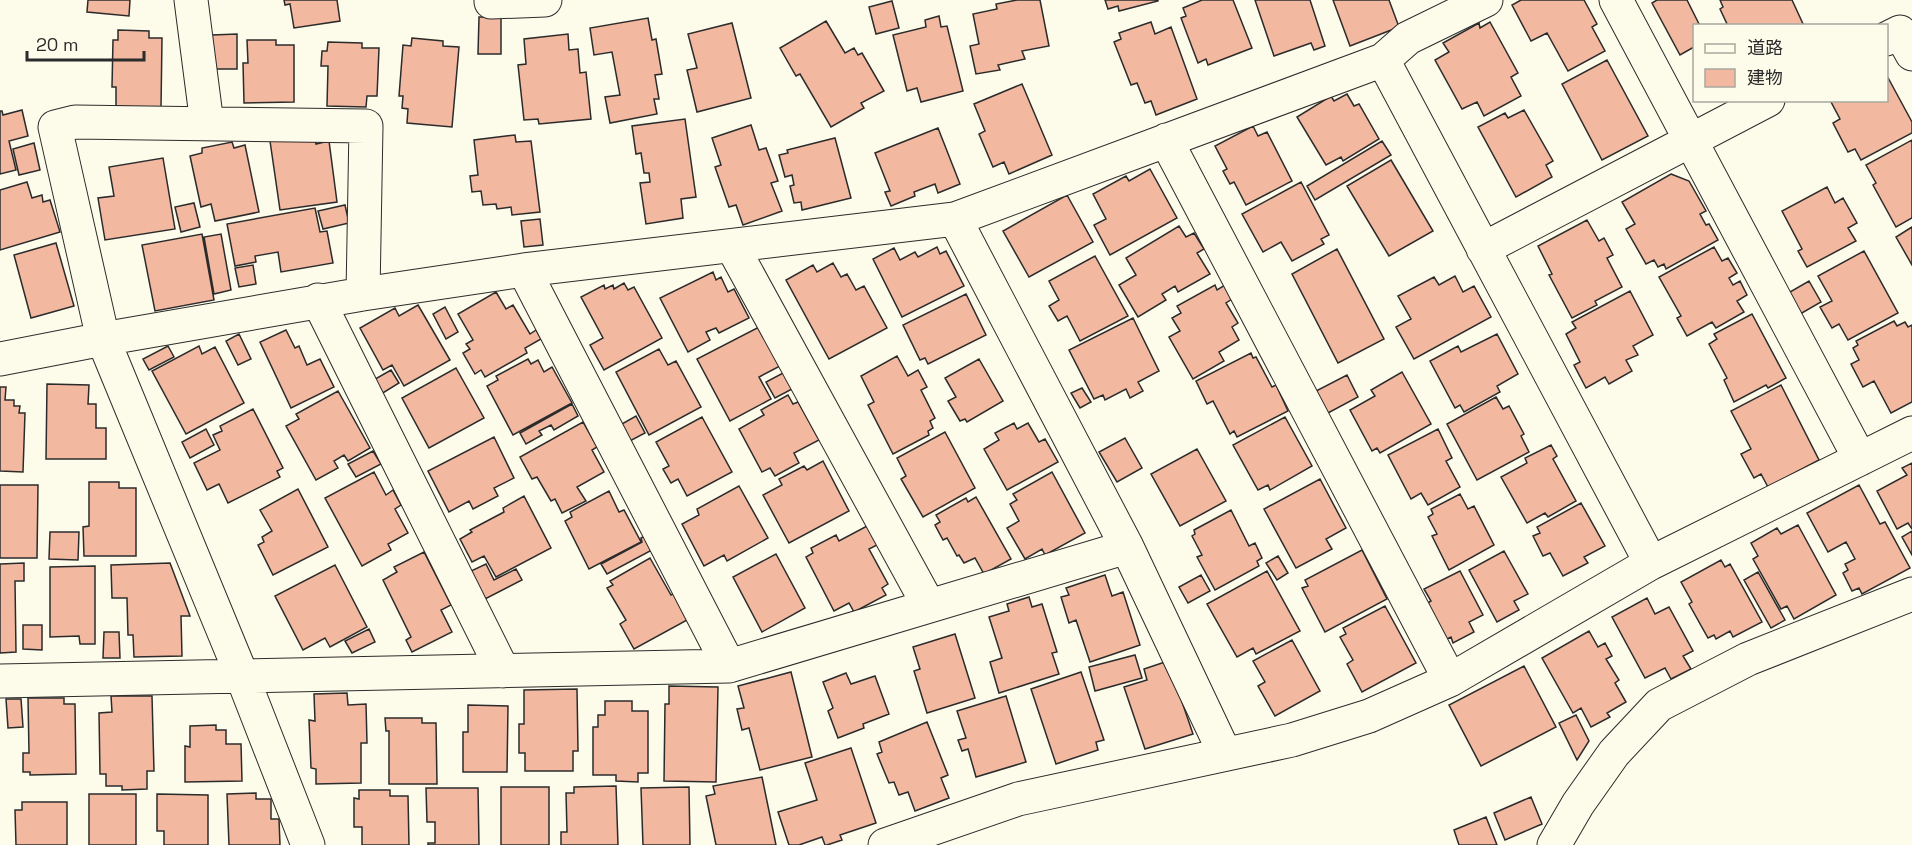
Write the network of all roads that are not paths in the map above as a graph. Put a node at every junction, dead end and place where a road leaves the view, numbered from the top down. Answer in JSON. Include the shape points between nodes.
{"nodes":[{"id":1,"x":191,"y":0,"type":"edge"},
{"id":2,"x":491,"y":0,"type":"edge"},
{"id":3,"x":545,"y":0,"type":"edge"},
{"id":4,"x":1486,"y":0,"type":"edge"},
{"id":5,"x":1616,"y":0,"type":"edge"},
{"id":6,"x":1888,"y":38,"type":"edge"},
{"id":7,"x":1912,"y":54,"type":"edge"},
{"id":8,"x":1383,"y":60,"type":"junction"},
{"id":9,"x":1764,"y":102,"type":"edge"},
{"id":10,"x":207,"y":124,"type":"junction"},
{"id":11,"x":1166,"y":140,"type":"junction"},
{"id":12,"x":1690,"y":141,"type":"junction"},
{"id":13,"x":955,"y":219,"type":"junction"},
{"id":14,"x":732,"y":246,"type":"junction"},
{"id":15,"x":1483,"y":249,"type":"junction"},
{"id":16,"x":524,"y":270,"type":"junction"},
{"id":17,"x":363,"y":294,"type":"junction"},
{"id":18,"x":318,"y":300,"type":"junction"},
{"id":19,"x":103,"y":339,"type":"junction"},
{"id":20,"x":0,"y":359,"type":"edge"},
{"id":21,"x":1912,"y":433,"type":"edge"},
{"id":22,"x":1860,"y":459,"type":"junction"},
{"id":23,"x":1127,"y":547,"type":"junction"},
{"id":24,"x":1651,"y":563,"type":"junction"},
{"id":25,"x":1912,"y":594,"type":"edge"},
{"id":26,"x":929,"y":606,"type":"junction"},
{"id":27,"x":729,"y":666,"type":"junction"},
{"id":28,"x":504,"y":671,"type":"junction"},
{"id":29,"x":242,"y":676,"type":"junction"},
{"id":30,"x":1450,"y":680,"type":"junction"},
{"id":31,"x":0,"y":681,"type":"edge"},
{"id":32,"x":1225,"y":754,"type":"junction"},
{"id":33,"x":308,"y":845,"type":"edge"},
{"id":34,"x":885,"y":845,"type":"edge"},
{"id":35,"x":1554,"y":845,"type":"edge"}],
"edges":[{"from":1,"to":10,"type":"street"},
{"from":2,"to":3,"type":"street"},
{"from":4,"to":8,"type":"street","via":[[1408,38]]},
{"from":5,"to":12,"type":"street"},
{"from":6,"to":7,"type":"street","via":[[1900,32]]},
{"from":8,"to":11,"type":"street"},
{"from":8,"to":15,"type":"street"},
{"from":9,"to":12,"type":"street"},
{"from":10,"to":17,"type":"street","via":[[366,126]]},
{"from":10,"to":19,"type":"street","via":[[75,122],[55,127]]},
{"from":11,"to":13,"type":"street"},
{"from":11,"to":30,"type":"street"},
{"from":12,"to":15,"type":"street"},
{"from":12,"to":22,"type":"street"},
{"from":13,"to":14,"type":"street"},
{"from":13,"to":23,"type":"street"},
{"from":14,"to":16,"type":"street"},
{"from":14,"to":26,"type":"street"},
{"from":15,"to":24,"type":"street"},
{"from":16,"to":17,"type":"street"},
{"from":16,"to":27,"type":"street"},
{"from":17,"to":18,"type":"street"},
{"from":18,"to":19,"type":"street"},
{"from":18,"to":28,"type":"street"},
{"from":19,"to":20,"type":"street"},
{"from":19,"to":29,"type":"street"},
{"from":21,"to":22,"type":"street"},
{"from":22,"to":24,"type":"street"},
{"from":23,"to":26,"type":"street"},
{"from":23,"to":32,"type":"street"},
{"from":24,"to":30,"type":"street"},
{"from":25,"to":35,"type":"street","via":[[1748,659],[1659,705],[1614,753]]},
{"from":26,"to":27,"type":"street"},
{"from":27,"to":28,"type":"street"},
{"from":28,"to":29,"type":"street"},
{"from":29,"to":31,"type":"street"},
{"from":29,"to":33,"type":"street"},
{"from":30,"to":32,"type":"street","via":[[1369,716],[1292,740]]},
{"from":32,"to":34,"type":"street","via":[[1018,799]]}]}
